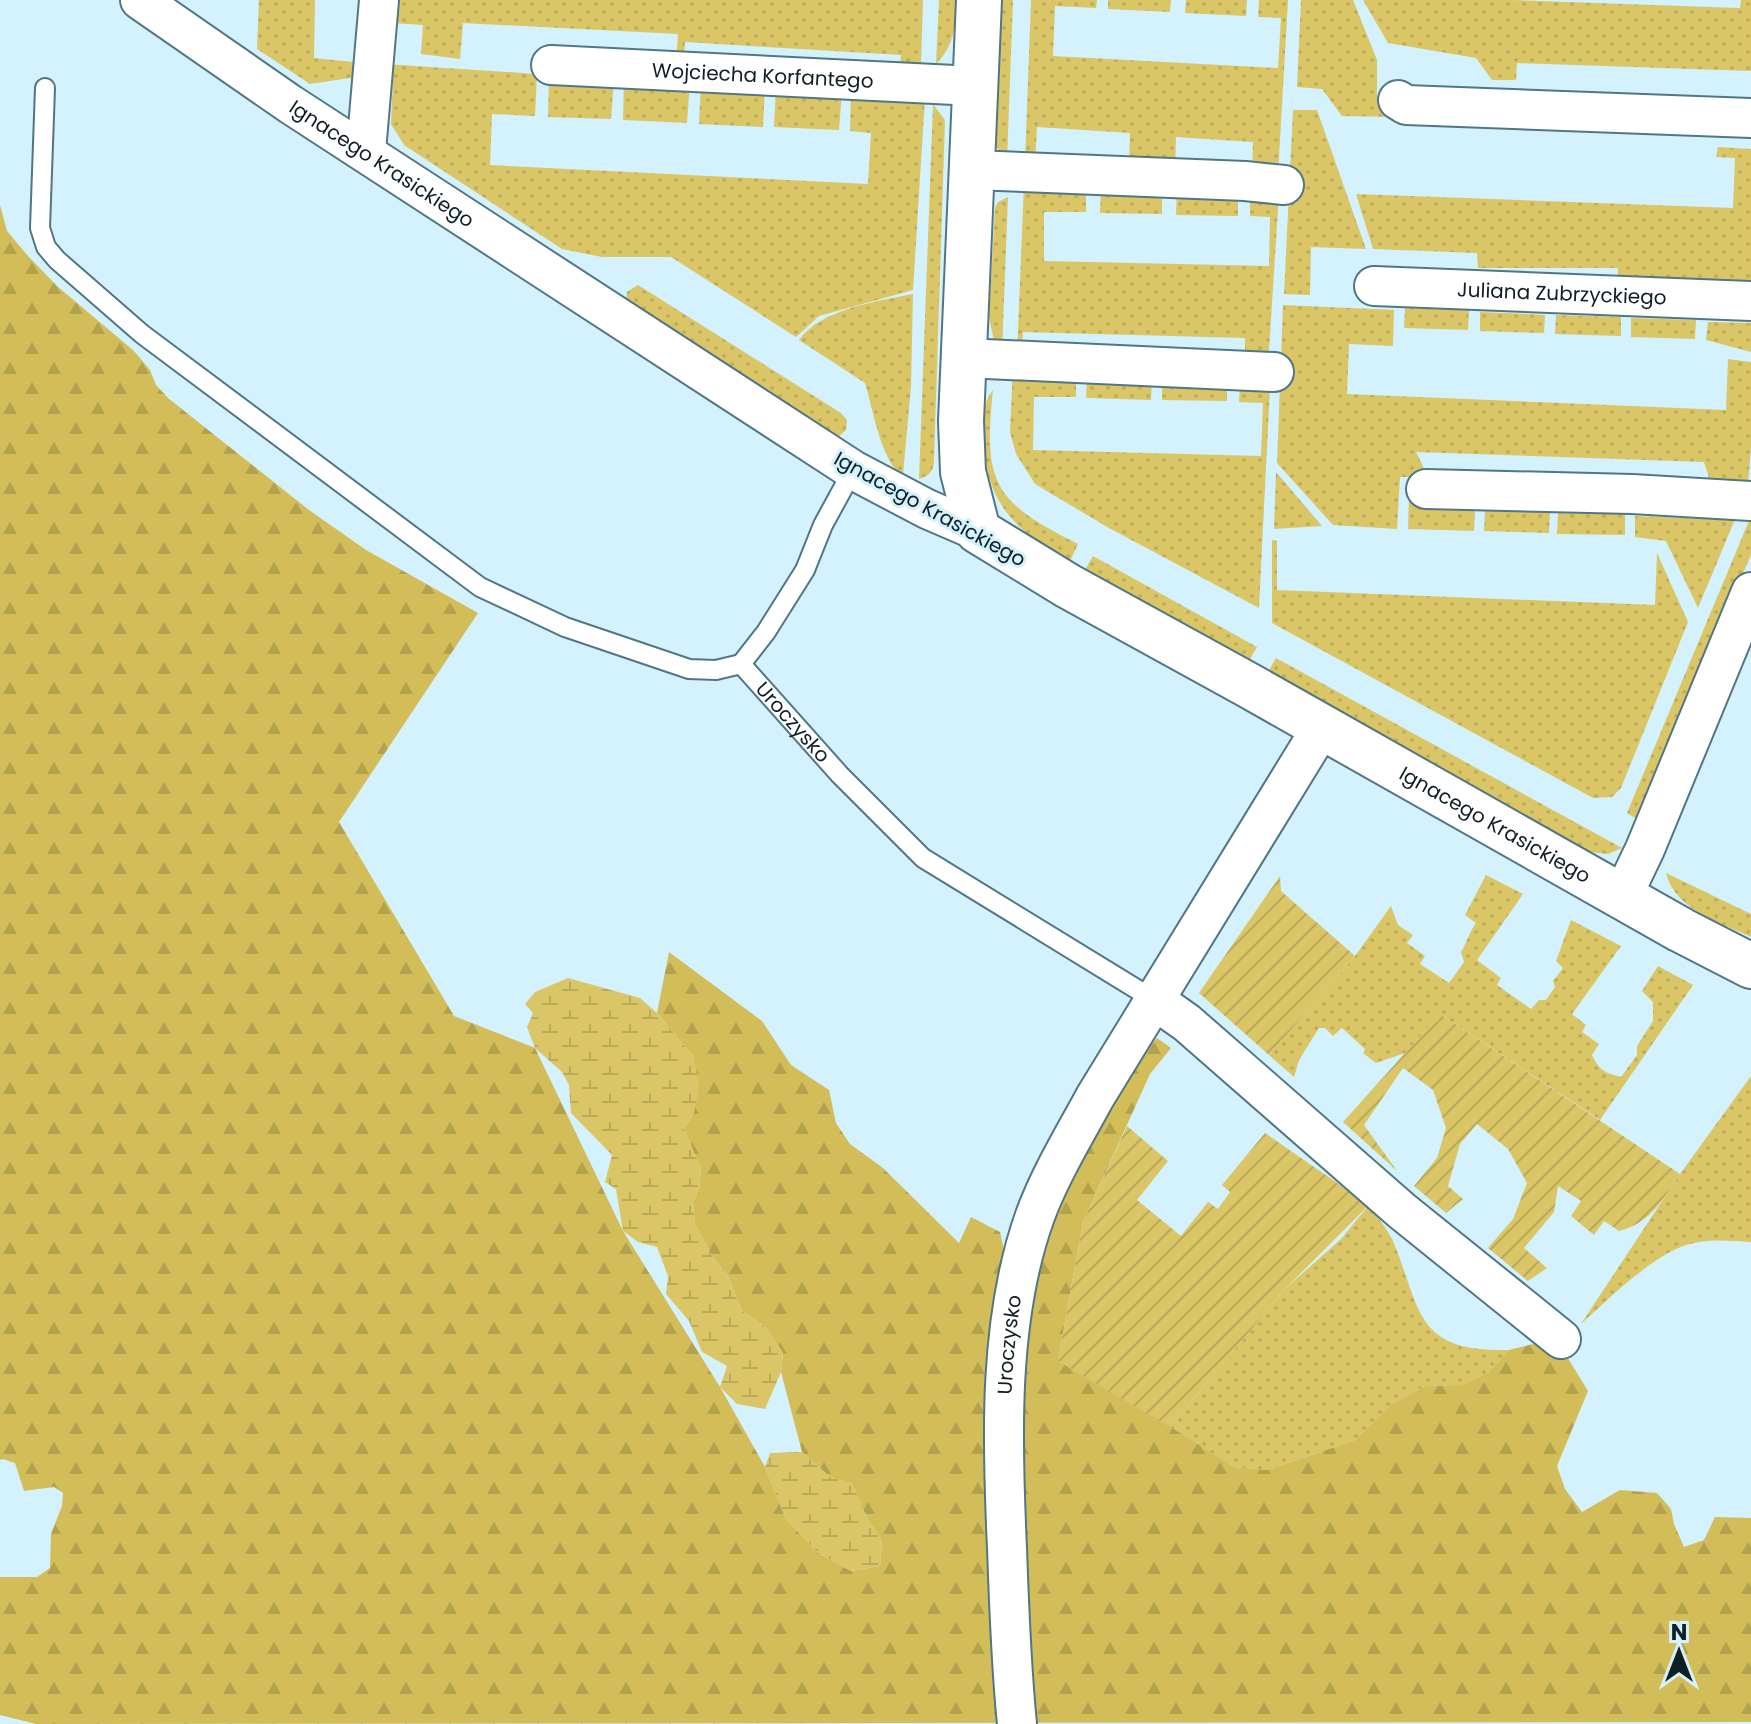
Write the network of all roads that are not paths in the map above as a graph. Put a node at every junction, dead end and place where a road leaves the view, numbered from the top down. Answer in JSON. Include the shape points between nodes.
{"nodes":[{"id":1,"x":140,"y":0,"type":"edge"},
{"id":2,"x":379,"y":0,"type":"edge"},
{"id":3,"x":979,"y":0,"type":"edge"},
{"id":4,"x":551,"y":65,"type":"dead end"},
{"id":5,"x":975,"y":86,"type":"junction"},
{"id":6,"x":45,"y":88,"type":"dead end"},
{"id":7,"x":1398,"y":100,"type":"dead end"},
{"id":8,"x":1751,"y":118,"type":"edge"},
{"id":9,"x":366,"y":151,"type":"junction"},
{"id":10,"x":972,"y":170,"type":"junction"},
{"id":11,"x":1284,"y":185,"type":"dead end"},
{"id":12,"x":1374,"y":286,"type":"dead end"},
{"id":13,"x":1751,"y":301,"type":"edge"},
{"id":14,"x":964,"y":358,"type":"junction"},
{"id":15,"x":1274,"y":372,"type":"dead end"},
{"id":16,"x":853,"y":470,"type":"junction"},
{"id":17,"x":1426,"y":489,"type":"dead end"},
{"id":18,"x":1751,"y":501,"type":"edge"},
{"id":19,"x":978,"y":531,"type":"junction"},
{"id":20,"x":1751,"y":592,"type":"edge"},
{"id":21,"x":741,"y":664,"type":"junction"},
{"id":22,"x":1322,"y":727,"type":"junction"},
{"id":23,"x":1622,"y":897,"type":"junction"},
{"id":24,"x":1751,"y":966,"type":"edge"},
{"id":25,"x":1156,"y":1001,"type":"junction"},
{"id":26,"x":1561,"y":1339,"type":"dead end"},
{"id":27,"x":1017,"y":1724,"type":"edge"}],
"edges":[{"from":1,"to":9,"type":"street","name":"Ignacego Krasickiego"},
{"from":2,"to":9,"type":"street"},
{"from":3,"to":5,"type":"street"},
{"from":4,"to":5,"type":"street","name":"Wojciecha Korfantego"},
{"from":5,"to":10,"type":"street"},
{"from":6,"to":21,"type":"lane","via":[[40,228],[46,247],[142,334],[480,587],[565,627],[689,669]]},
{"from":7,"to":8,"type":"street","via":[[1406,105]]},
{"from":9,"to":16,"type":"street","name":"Ignacego Krasickiego"},
{"from":10,"to":11,"type":"street"},
{"from":10,"to":14,"type":"street"},
{"from":12,"to":13,"type":"street","name":"Juliana Zubrzyckiego"},
{"from":14,"to":15,"type":"street"},
{"from":14,"to":19,"type":"street","via":[[963,472]]},
{"from":16,"to":19,"type":"street","name":"Ignacego Krasickiego"},
{"from":16,"to":21,"type":"lane","via":[[805,570]]},
{"from":17,"to":18,"type":"street"},
{"from":19,"to":22,"type":"street","name":"Ignacego Krasickiego"},
{"from":20,"to":23,"type":"street"},
{"from":21,"to":25,"type":"lane","name":"Uroczysko","via":[[923,858]]},
{"from":22,"to":23,"type":"street","name":"Ignacego Krasickiego"},
{"from":22,"to":25,"type":"street","name":"Uroczysko"},
{"from":23,"to":24,"type":"street","name":"Ignacego Krasickiego"},
{"from":25,"to":26,"type":"street","name":"Uroczysko"},
{"from":25,"to":27,"type":"street","name":"Uroczysko","via":[[1061,1159],[1035,1215],[1017,1281],[1004,1453]]}]}
